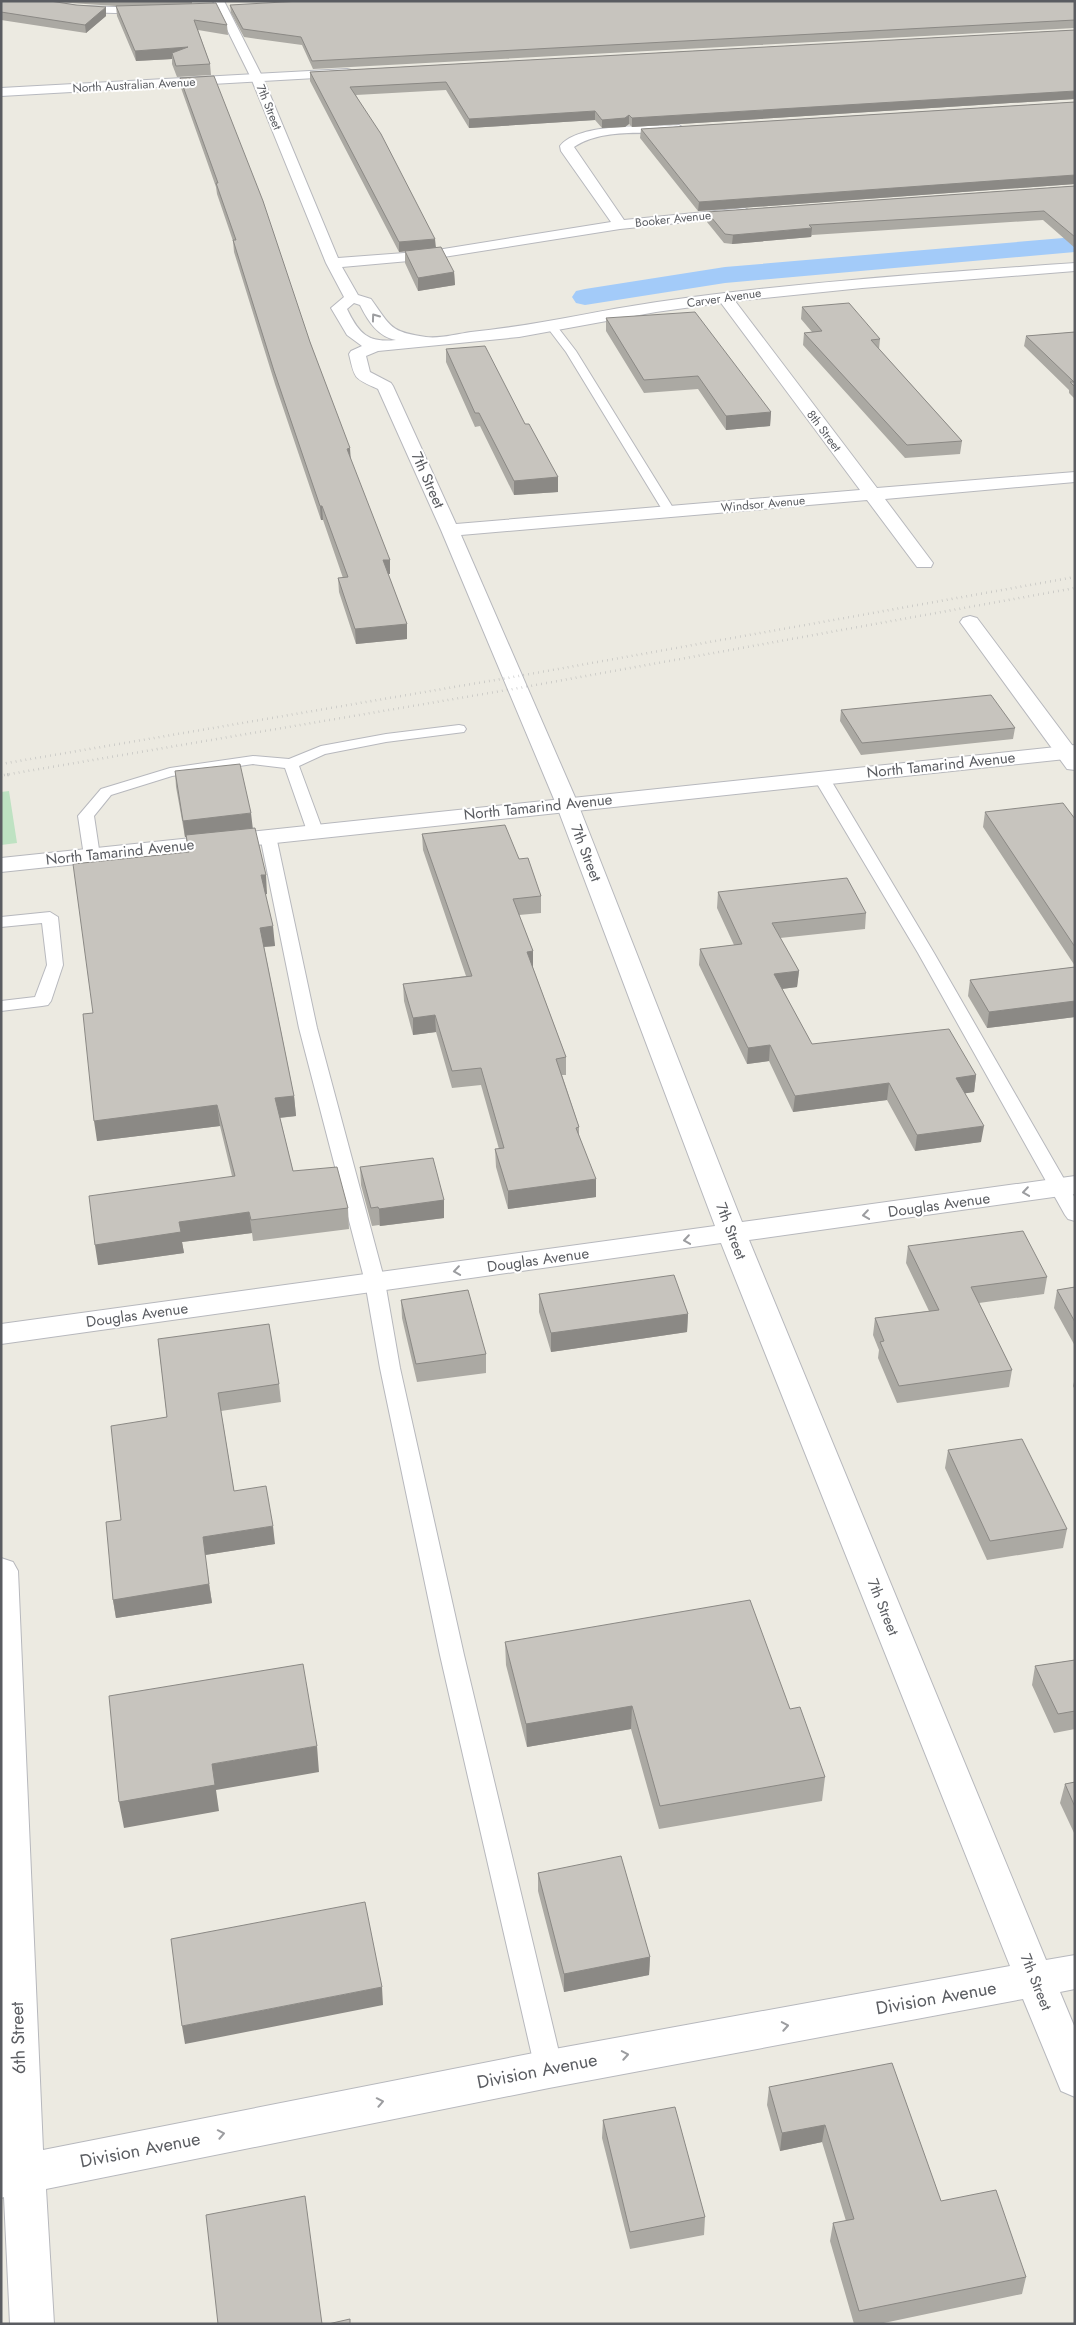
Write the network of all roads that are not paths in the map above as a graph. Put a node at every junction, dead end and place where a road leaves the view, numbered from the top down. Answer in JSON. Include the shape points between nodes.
{"nodes":[{"id":1,"x":28,"y":1,"type":"edge"},
{"id":2,"x":220,"y":7,"type":"edge"},
{"id":3,"x":168,"y":11,"type":"edge"},
{"id":4,"x":361,"y":68,"type":"edge"},
{"id":5,"x":255,"y":73,"type":"junction"},
{"id":6,"x":1,"y":82,"type":"edge"},
{"id":7,"x":1,"y":92,"type":"edge"},
{"id":8,"x":691,"y":129,"type":"edge"},
{"id":9,"x":762,"y":210,"type":"edge"},
{"id":10,"x":620,"y":225,"type":"junction"},
{"id":11,"x":333,"y":263,"type":"junction"},
{"id":12,"x":1068,"y":268,"type":"edge"},
{"id":13,"x":1075,"y":282,"type":"edge"},
{"id":14,"x":352,"y":298,"type":"junction"},
{"id":15,"x":724,"y":298,"type":"junction"},
{"id":16,"x":552,"y":327,"type":"junction"},
{"id":17,"x":433,"y":342,"type":"junction"},
{"id":18,"x":375,"y":347,"type":"junction"},
{"id":19,"x":391,"y":373,"type":"junction"},
{"id":20,"x":1075,"y":477,"type":"edge"},
{"id":21,"x":872,"y":494,"type":"junction"},
{"id":22,"x":669,"y":511,"type":"junction"},
{"id":23,"x":450,"y":530,"type":"junction"},
{"id":24,"x":924,"y":563,"type":"dead end"},
{"id":25,"x":970,"y":622,"type":"dead end"},
{"id":26,"x":459,"y":729,"type":"dead end"},
{"id":27,"x":1072,"y":756,"type":"edge"},
{"id":28,"x":291,"y":764,"type":"junction"},
{"id":29,"x":821,"y":777,"type":"junction"},
{"id":30,"x":567,"y":804,"type":"junction"},
{"id":31,"x":315,"y":831,"type":"junction"},
{"id":32,"x":268,"y":836,"type":"junction"},
{"id":33,"x":92,"y":856,"type":"junction"},
{"id":34,"x":1,"y":865,"type":"edge"},
{"id":35,"x":1,"y":922,"type":"edge"},
{"id":36,"x":1,"y":1006,"type":"edge"},
{"id":37,"x":1067,"y":1186,"type":"edge"},
{"id":38,"x":1075,"y":1215,"type":"edge"},
{"id":39,"x":732,"y":1234,"type":"junction"},
{"id":40,"x":375,"y":1282,"type":"junction"},
{"id":41,"x":1,"y":1334,"type":"edge"},
{"id":42,"x":1,"y":1571,"type":"edge"},
{"id":43,"x":1075,"y":1972,"type":"edge"},
{"id":44,"x":1034,"y":1980,"type":"junction"},
{"id":45,"x":549,"y":2069,"type":"junction"},
{"id":46,"x":1075,"y":2078,"type":"edge"},
{"id":47,"x":12,"y":2176,"type":"edge"},
{"id":48,"x":32,"y":2324,"type":"edge"}],
"edges":[{"from":1,"to":3,"type":"street","via":[[103,11]]},
{"from":2,"to":5,"type":"street","name":"7th Street"},
{"from":4,"to":5,"type":"street","name":"North Australian Avenue"},
{"from":5,"to":6,"type":"street","name":"North Australian Avenue"},
{"from":5,"to":7,"type":"street","name":"North Australian Avenue"},
{"from":5,"to":11,"type":"street","name":"7th Street"},
{"from":8,"to":10,"type":"street","via":[[592,135],[580,137],[567,146]]},
{"from":9,"to":10,"type":"street","name":"Booker Avenue"},
{"from":10,"to":11,"type":"street","name":"Booker Avenue","via":[[431,255]]},
{"from":11,"to":14,"type":"street","name":"7th Street"},
{"from":12,"to":13,"type":"street"},
{"from":12,"to":15,"type":"street","name":"Carver Avenue","via":[[862,282]]},
{"from":17,"to":14,"type":"street","name":"7th Street","one_way":true,"via":[[389,334],[366,302]]},
{"from":14,"to":18,"type":"street","via":[[339,308],[348,328]]},
{"from":15,"to":16,"type":"street","name":"Carver Avenue"},
{"from":15,"to":21,"type":"street","name":"8th Street"},
{"from":16,"to":17,"type":"street","name":"Carver Avenue"},
{"from":16,"to":22,"type":"lane","via":[[571,351]]},
{"from":17,"to":18,"type":"street","name":"Carver Avenue"},
{"from":17,"to":19,"type":"street","via":[[399,357]]},
{"from":18,"to":19,"type":"street","via":[[357,354],[362,375]]},
{"from":19,"to":23,"type":"street","name":"7th Street"},
{"from":20,"to":21,"type":"street","name":"Windsor Avenue"},
{"from":21,"to":22,"type":"street","name":"Windsor Avenue"},
{"from":21,"to":24,"type":"street","name":"8th Street"},
{"from":22,"to":23,"type":"street","name":"Windsor Avenue"},
{"from":23,"to":30,"type":"street","name":"7th Street"},
{"from":25,"to":27,"type":"street"},
{"from":26,"to":28,"type":"lane","via":[[321,750]]},
{"from":27,"to":29,"type":"street","name":"North Tamarind Avenue"},
{"from":28,"to":31,"type":"lane"},
{"from":28,"to":33,"type":"lane","via":[[253,760],[170,772],[106,792],[86,816]]},
{"from":29,"to":30,"type":"street","name":"North Tamarind Avenue"},
{"from":29,"to":37,"type":"lane"},
{"from":30,"to":31,"type":"street","name":"North Tamarind Avenue"},
{"from":30,"to":39,"type":"street","name":"7th Street"},
{"from":31,"to":32,"type":"street","name":"North Tamarind Avenue"},
{"from":32,"to":33,"type":"street","name":"North Tamarind Avenue"},
{"from":32,"to":40,"type":"lane","via":[[308,1028]]},
{"from":33,"to":34,"type":"street","name":"North Tamarind Avenue"},
{"from":35,"to":36,"type":"lane","via":[[50,917],[55,965],[42,1001]]},
{"from":37,"to":38,"type":"lane"},
{"from":37,"to":39,"type":"street","name":"Douglas Avenue","one_way":true},
{"from":39,"to":40,"type":"street","name":"Douglas Avenue","one_way":true},
{"from":39,"to":44,"type":"street","name":"7th Street"},
{"from":40,"to":41,"type":"street","name":"Douglas Avenue"},
{"from":40,"to":45,"type":"lane","via":[[390,1368],[450,1646]]},
{"from":42,"to":47,"type":"street","name":"6th Street"},
{"from":43,"to":44,"type":"street","name":"Division Avenue"},
{"from":45,"to":44,"type":"street","name":"Division Avenue","one_way":true},
{"from":44,"to":46,"type":"street","name":"7th Street"},
{"from":47,"to":45,"type":"street","name":"Division Avenue","one_way":true},
{"from":47,"to":48,"type":"street","name":"6th Street"}]}
